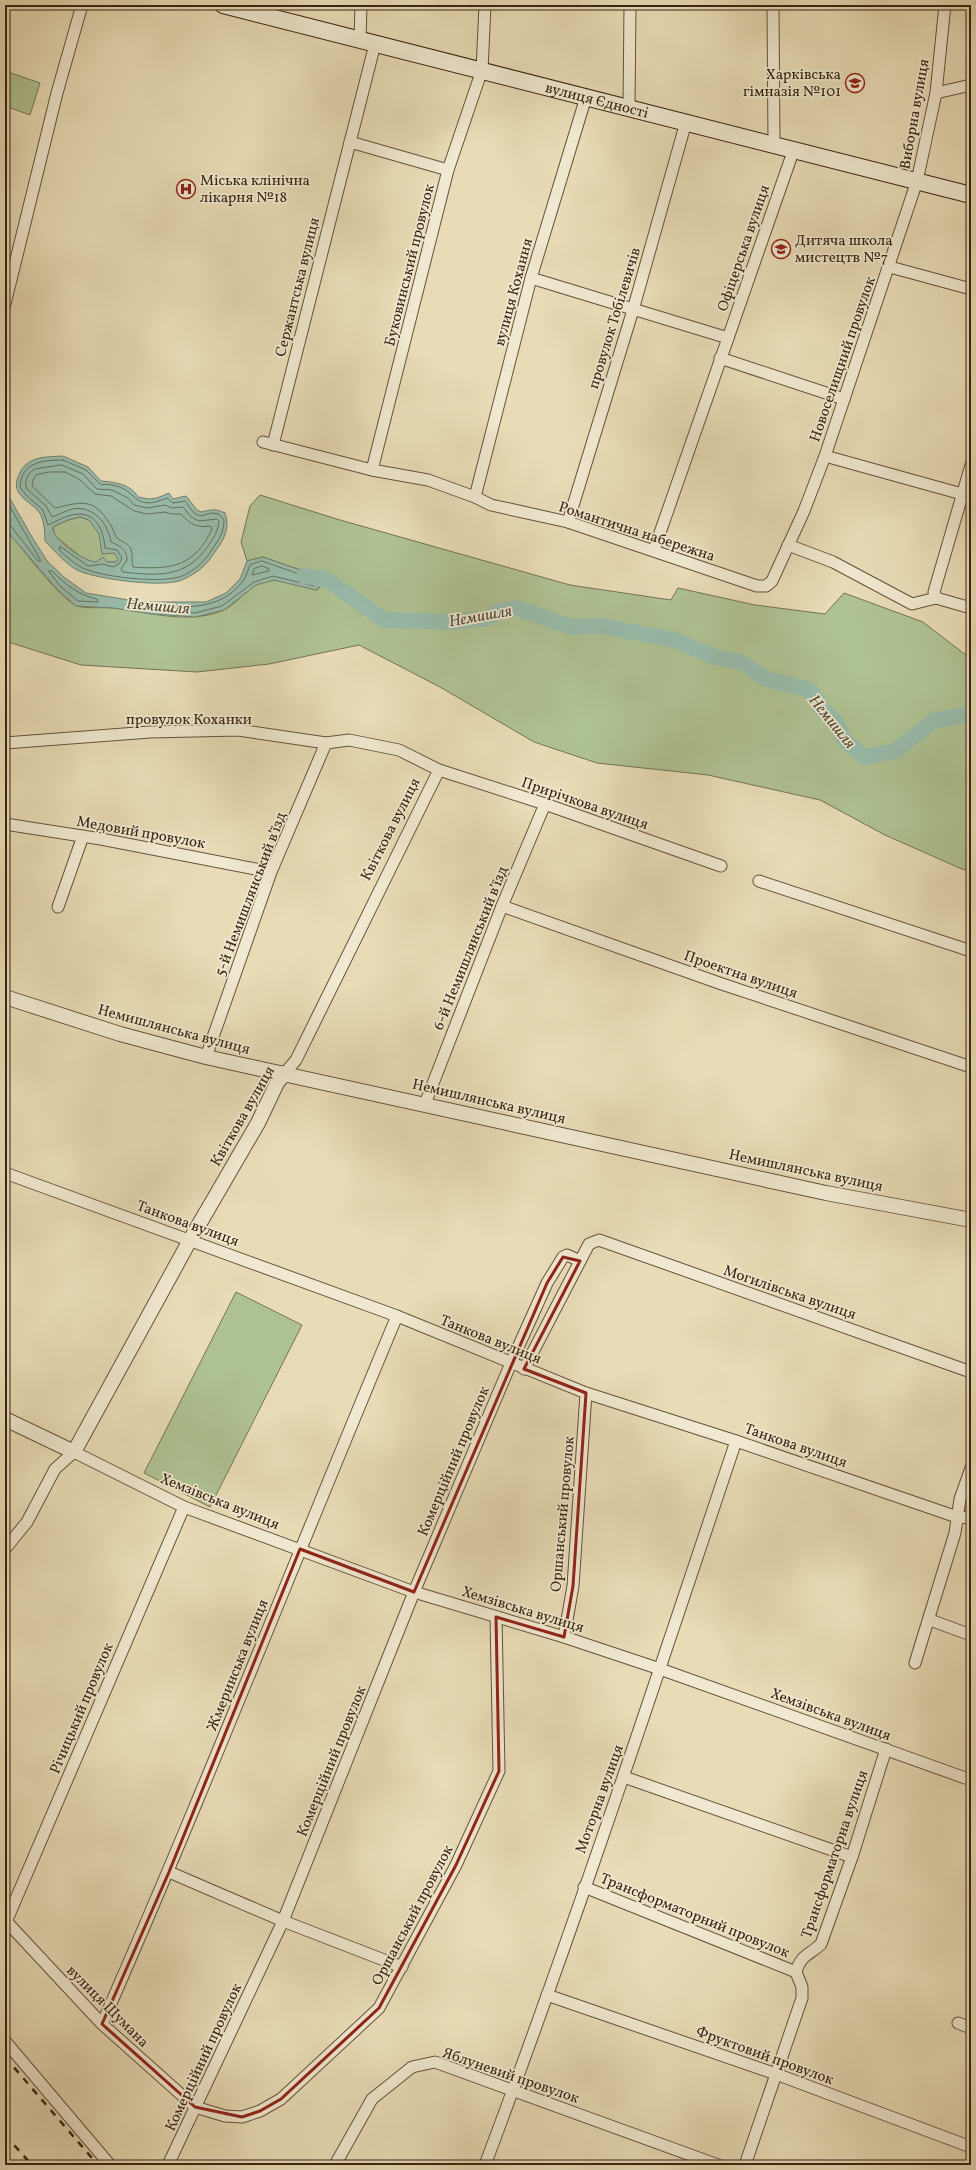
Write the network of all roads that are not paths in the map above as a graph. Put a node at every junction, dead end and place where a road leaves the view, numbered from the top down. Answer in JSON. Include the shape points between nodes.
{"nodes":[{"id":1,"x":82,"y":5,"type":"edge"},
{"id":2,"x":223,"y":5,"type":"edge"},
{"id":3,"x":361,"y":5,"type":"edge"},
{"id":4,"x":485,"y":5,"type":"edge"},
{"id":5,"x":630,"y":5,"type":"edge"},
{"id":6,"x":773,"y":5,"type":"edge"},
{"id":7,"x":945,"y":5,"type":"edge"},
{"id":8,"x":240,"y":7,"type":"edge"},
{"id":9,"x":368,"y":42,"type":"junction"},
{"id":10,"x":482,"y":70,"type":"junction"},
{"id":11,"x":971,"y":85,"type":"edge"},
{"id":12,"x":936,"y":93,"type":"junction"},
{"id":13,"x":586,"y":98,"type":"junction"},
{"id":14,"x":629,"y":108,"type":"junction"},
{"id":15,"x":686,"y":122,"type":"junction"},
{"id":16,"x":350,"y":142,"type":"junction"},
{"id":17,"x":774,"y":144,"type":"junction"},
{"id":18,"x":794,"y":149,"type":"junction"},
{"id":19,"x":448,"y":170,"type":"junction"},
{"id":20,"x":917,"y":180,"type":"junction"},
{"id":21,"x":971,"y":195,"type":"edge"},
{"id":22,"x":890,"y":267,"type":"junction"},
{"id":23,"x":531,"y":278,"type":"junction"},
{"id":24,"x":971,"y":289,"type":"edge"},
{"id":25,"x":5,"y":301,"type":"edge"},
{"id":26,"x":633,"y":310,"type":"junction"},
{"id":27,"x":728,"y":338,"type":"junction"},
{"id":28,"x":720,"y":358,"type":"junction"},
{"id":29,"x":844,"y":399,"type":"junction"},
{"id":30,"x":268,"y":443,"type":"joint"},
{"id":31,"x":825,"y":456,"type":"junction"},
{"id":32,"x":971,"y":465,"type":"edge"},
{"id":33,"x":372,"y":470,"type":"junction"},
{"id":34,"x":962,"y":494,"type":"junction"},
{"id":35,"x":475,"y":497,"type":"junction"},
{"id":36,"x":568,"y":522,"type":"junction"},
{"id":37,"x":788,"y":545,"type":"junction"},
{"id":38,"x":654,"y":550,"type":"junction"},
{"id":39,"x":936,"y":598,"type":"junction"},
{"id":40,"x":971,"y":608,"type":"edge"},
{"id":41,"x":5,"y":743,"type":"edge"},
{"id":42,"x":326,"y":743,"type":"junction"},
{"id":43,"x":439,"y":770,"type":"junction"},
{"id":44,"x":545,"y":804,"type":"junction"},
{"id":45,"x":5,"y":824,"type":"edge"},
{"id":46,"x":82,"y":836,"type":"junction"},
{"id":47,"x":720,"y":866,"type":"dead end"},
{"id":48,"x":271,"y":872,"type":"junction"},
{"id":49,"x":760,"y":881,"type":"dead end"},
{"id":50,"x":502,"y":906,"type":"junction"},
{"id":51,"x":58,"y":907,"type":"dead end"},
{"id":52,"x":971,"y":951,"type":"edge"},
{"id":53,"x":5,"y":997,"type":"edge"},
{"id":54,"x":206,"y":1057,"type":"junction"},
{"id":55,"x":971,"y":1067,"type":"edge"},
{"id":56,"x":285,"y":1073,"type":"junction"},
{"id":57,"x":425,"y":1104,"type":"junction"},
{"id":58,"x":5,"y":1173,"type":"edge"},
{"id":59,"x":971,"y":1220,"type":"edge"},
{"id":60,"x":190,"y":1240,"type":"junction"},
{"id":61,"x":580,"y":1261,"type":"junction"},
{"id":62,"x":397,"y":1316,"type":"junction"},
{"id":63,"x":511,"y":1363,"type":"junction"},
{"id":64,"x":524,"y":1369,"type":"junction"},
{"id":65,"x":971,"y":1372,"type":"edge"},
{"id":66,"x":586,"y":1393,"type":"junction"},
{"id":67,"x":5,"y":1419,"type":"edge"},
{"id":68,"x":736,"y":1441,"type":"junction"},
{"id":69,"x":74,"y":1452,"type":"junction"},
{"id":70,"x":971,"y":1468,"type":"edge"},
{"id":71,"x":184,"y":1507,"type":"junction"},
{"id":72,"x":957,"y":1517,"type":"junction"},
{"id":73,"x":971,"y":1518,"type":"edge"},
{"id":74,"x":5,"y":1549,"type":"edge"},
{"id":75,"x":300,"y":1549,"type":"junction"},
{"id":76,"x":414,"y":1592,"type":"junction"},
{"id":77,"x":496,"y":1617,"type":"junction"},
{"id":78,"x":930,"y":1620,"type":"junction"},
{"id":79,"x":971,"y":1635,"type":"edge"},
{"id":80,"x":564,"y":1637,"type":"junction"},
{"id":81,"x":915,"y":1663,"type":"dead end"},
{"id":82,"x":660,"y":1669,"type":"junction"},
{"id":83,"x":886,"y":1749,"type":"junction"},
{"id":84,"x":624,"y":1778,"type":"junction"},
{"id":85,"x":971,"y":1780,"type":"edge"},
{"id":86,"x":852,"y":1857,"type":"junction"},
{"id":87,"x":169,"y":1872,"type":"junction"},
{"id":88,"x":584,"y":1887,"type":"junction"},
{"id":89,"x":6,"y":1921,"type":"edge"},
{"id":90,"x":283,"y":1921,"type":"junction"},
{"id":91,"x":402,"y":1967,"type":"junction"},
{"id":92,"x":796,"y":1972,"type":"junction"},
{"id":93,"x":548,"y":1995,"type":"junction"},
{"id":94,"x":102,"y":2024,"type":"junction"},
{"id":95,"x":958,"y":2024,"type":"dead end"},
{"id":96,"x":971,"y":2028,"type":"edge"},
{"id":97,"x":5,"y":2040,"type":"edge"},
{"id":98,"x":776,"y":2074,"type":"junction"},
{"id":99,"x":513,"y":2091,"type":"junction"},
{"id":100,"x":195,"y":2107,"type":"junction"},
{"id":101,"x":971,"y":2147,"type":"edge"},
{"id":102,"x":110,"y":2165,"type":"edge"},
{"id":103,"x":168,"y":2165,"type":"edge"},
{"id":104,"x":335,"y":2165,"type":"edge"},
{"id":105,"x":485,"y":2165,"type":"edge"},
{"id":106,"x":718,"y":2165,"type":"edge"},
{"id":107,"x":745,"y":2165,"type":"edge"}],
"edges":[{"from":1,"to":25,"type":"street","via":[[57,93]]},
{"from":2,"to":8,"type":"main road","name":"вулиця Єдності"},
{"from":3,"to":9,"type":"street","name":"Сержантська вулиця"},
{"from":4,"to":10,"type":"street","name":"Буковинський провулок"},
{"from":5,"to":14,"type":"street"},
{"from":6,"to":17,"type":"street"},
{"from":7,"to":12,"type":"street","name":"Виборна вулиця"},
{"from":8,"to":9,"type":"main road","name":"вулиця Єдності"},
{"from":9,"to":10,"type":"main road","name":"вулиця Єдності"},
{"from":9,"to":16,"type":"street","name":"Сержантська вулиця"},
{"from":10,"to":13,"type":"main road","name":"вулиця Єдності"},
{"from":10,"to":19,"type":"street","name":"Буковинський провулок"},
{"from":11,"to":12,"type":"street"},
{"from":12,"to":20,"type":"street","name":"Виборна вулиця"},
{"from":13,"to":14,"type":"main road","name":"вулиця Єдності"},
{"from":13,"to":23,"type":"street","name":"вулиця Кохання"},
{"from":14,"to":15,"type":"main road","name":"вулиця Єдності"},
{"from":15,"to":17,"type":"main road","name":"вулиця Єдності"},
{"from":15,"to":26,"type":"street","name":"провулок Тобілевичів"},
{"from":16,"to":19,"type":"street"},
{"from":16,"to":30,"type":"street","name":"Сержантська вулиця"},
{"from":17,"to":18,"type":"main road","name":"вулиця Єдності"},
{"from":18,"to":20,"type":"main road","name":"вулиця Єдності"},
{"from":18,"to":27,"type":"street","name":"Офіцерська вулиця"},
{"from":19,"to":33,"type":"street","name":"Буковинський провулок"},
{"from":20,"to":21,"type":"main road","name":"вулиця Єдності"},
{"from":20,"to":22,"type":"street","name":"Новоселищний провулок"},
{"from":22,"to":24,"type":"street"},
{"from":22,"to":29,"type":"street","name":"Новоселищний провулок"},
{"from":23,"to":26,"type":"street"},
{"from":23,"to":35,"type":"street","name":"вулиця Кохання"},
{"from":26,"to":27,"type":"street"},
{"from":26,"to":36,"type":"street","name":"провулок Тобілевичів"},
{"from":27,"to":28,"type":"street","name":"Офіцерська вулиця"},
{"from":28,"to":29,"type":"street"},
{"from":28,"to":38,"type":"street","name":"Офіцерська вулиця"},
{"from":29,"to":31,"type":"street","name":"Новоселищний провулок"},
{"from":30,"to":33,"type":"street","name":"Романтична набережна"},
{"from":31,"to":34,"type":"street"},
{"from":31,"to":37,"type":"street","name":"Новоселищний провулок"},
{"from":32,"to":34,"type":"street"},
{"from":33,"to":35,"type":"street","name":"Романтична набережна","via":[[428,480]]},
{"from":34,"to":39,"type":"street","via":[[934,592]]},
{"from":35,"to":36,"type":"street","name":"Романтична набережна","via":[[491,505]]},
{"from":36,"to":38,"type":"street","name":"Романтична набережна"},
{"from":37,"to":38,"type":"street","name":"Романтична набережна","via":[[772,581],[766,586],[757,586]]},
{"from":37,"to":39,"type":"street","via":[[833,562],[912,604]]},
{"from":39,"to":40,"type":"street"},
{"from":41,"to":42,"type":"street","name":"провулок Коханки","via":[[150,732],[238,730]]},
{"from":42,"to":43,"type":"street","name":"провулок Коханки","via":[[349,740],[399,750]]},
{"from":42,"to":48,"type":"street","name":"5-й Немишлянський в’їзд"},
{"from":43,"to":44,"type":"street","name":"Прирічкова вулиця"},
{"from":43,"to":56,"type":"street","name":"Квіткова вулиця","via":[[296,1060]]},
{"from":44,"to":47,"type":"street","name":"Прирічкова вулиця"},
{"from":44,"to":50,"type":"street","name":"6-й Немишлянський в’їзд"},
{"from":45,"to":46,"type":"street","name":"Медовий провулок"},
{"from":46,"to":48,"type":"street","name":"Медовий провулок"},
{"from":46,"to":51,"type":"street"},
{"from":48,"to":54,"type":"street","name":"5-й Немишлянський в’їзд"},
{"from":49,"to":52,"type":"street"},
{"from":50,"to":55,"type":"street","name":"Проектна вулиця","via":[[719,983]]},
{"from":50,"to":57,"type":"street","name":"6-й Немишлянський в’їзд"},
{"from":53,"to":54,"type":"street","name":"Немишлянська вулиця","via":[[120,1034]]},
{"from":54,"to":56,"type":"street","name":"Немишлянська вулиця"},
{"from":56,"to":57,"type":"street","name":"Немишлянська вулиця"},
{"from":56,"to":60,"type":"street","name":"Квіткова вулиця","via":[[277,1083],[258,1123]]},
{"from":57,"to":59,"type":"street","name":"Немишлянська вулиця","via":[[826,1192]]},
{"from":58,"to":60,"type":"street","name":"Танкова вулиця"},
{"from":60,"to":62,"type":"street","name":"Танкова вулиця"},
{"from":60,"to":69,"type":"street","name":"Квіткова вулиця"},
{"from":61,"to":63,"type":"street","name":"Комерційний провулок","via":[[567,1255],[556,1267]]},
{"from":61,"to":64,"type":"street"},
{"from":61,"to":65,"type":"street","name":"Могилівська вулиця","via":[[589,1244],[599,1240]]},
{"from":62,"to":63,"type":"street","name":"Танкова вулиця"},
{"from":62,"to":75,"type":"street","name":"Жмеринська вулиця"},
{"from":63,"to":64,"type":"street","name":"Танкова вулиця"},
{"from":63,"to":76,"type":"street","name":"Комерційний провулок"},
{"from":64,"to":66,"type":"street","name":"Танкова вулиця"},
{"from":66,"to":68,"type":"street","name":"Танкова вулиця"},
{"from":66,"to":80,"type":"street","name":"Оршанський провулок","via":[[573,1586]]},
{"from":67,"to":69,"type":"street"},
{"from":68,"to":72,"type":"street","name":"Танкова вулиця"},
{"from":68,"to":82,"type":"street","name":"Моторна вулиця"},
{"from":69,"to":71,"type":"street","name":"Хемзівська вулиця"},
{"from":69,"to":74,"type":"street","via":[[55,1469],[27,1522]]},
{"from":70,"to":72,"type":"street","via":[[960,1499]]},
{"from":71,"to":75,"type":"street","name":"Хемзівська вулиця"},
{"from":71,"to":89,"type":"street","name":"Річицький провулок"},
{"from":72,"to":73,"type":"street","name":"Танкова вулиця"},
{"from":72,"to":78,"type":"street","via":[[955,1533]]},
{"from":75,"to":76,"type":"street","name":"Хемзівська вулиця"},
{"from":75,"to":87,"type":"street","name":"Жмеринська вулиця"},
{"from":76,"to":77,"type":"street","name":"Хемзівська вулиця"},
{"from":76,"to":90,"type":"street","name":"Комерційний провулок"},
{"from":77,"to":80,"type":"street","name":"Хемзівська вулиця"},
{"from":77,"to":91,"type":"street","name":"Оршанський провулок","via":[[499,1771],[456,1865]]},
{"from":78,"to":79,"type":"street"},
{"from":78,"to":81,"type":"street"},
{"from":80,"to":82,"type":"street","name":"Хемзівська вулиця"},
{"from":82,"to":83,"type":"street","name":"Хемзівська вулиця"},
{"from":82,"to":84,"type":"street","name":"Моторна вулиця"},
{"from":83,"to":85,"type":"street","name":"Хемзівська вулиця"},
{"from":83,"to":86,"type":"street","name":"Трансформаторна вулиця"},
{"from":84,"to":86,"type":"street"},
{"from":84,"to":88,"type":"street","name":"Моторна вулиця"},
{"from":86,"to":92,"type":"street","name":"Трансформаторна вулиця","via":[[822,1944],[804,1956]]},
{"from":87,"to":90,"type":"street"},
{"from":87,"to":94,"type":"street","name":"Жмеринська вулиця"},
{"from":88,"to":92,"type":"street","name":"Трансформаторний провулок"},
{"from":88,"to":93,"type":"street","name":"Моторна вулиця"},
{"from":89,"to":94,"type":"street","name":"вулиця Шумана"},
{"from":90,"to":91,"type":"street"},
{"from":90,"to":100,"type":"street","name":"Комерційний провулок"},
{"from":91,"to":100,"type":"street","name":"Оршанський провулок","via":[[379,2008],[281,2099],[260,2111],[242,2117],[225,2116]]},
{"from":92,"to":98,"type":"street","via":[[802,1987],[802,1998]]},
{"from":93,"to":98,"type":"street","name":"Фруктовий провулок"},
{"from":93,"to":99,"type":"street","name":"Моторна вулиця"},
{"from":94,"to":100,"type":"street","name":"вулиця Шумана"},
{"from":95,"to":96,"type":"street"},
{"from":97,"to":102,"type":"street"},
{"from":98,"to":101,"type":"street","name":"Фруктовий провулок"},
{"from":98,"to":107,"type":"street"},
{"from":99,"to":104,"type":"street","name":"Яблуневий провулок","via":[[435,2062],[412,2068],[372,2099]]},
{"from":99,"to":105,"type":"street","name":"Моторна вулиця"},
{"from":99,"to":106,"type":"street","name":"Яблуневий провулок"},
{"from":100,"to":103,"type":"street","name":"Комерційний провулок"}]}
